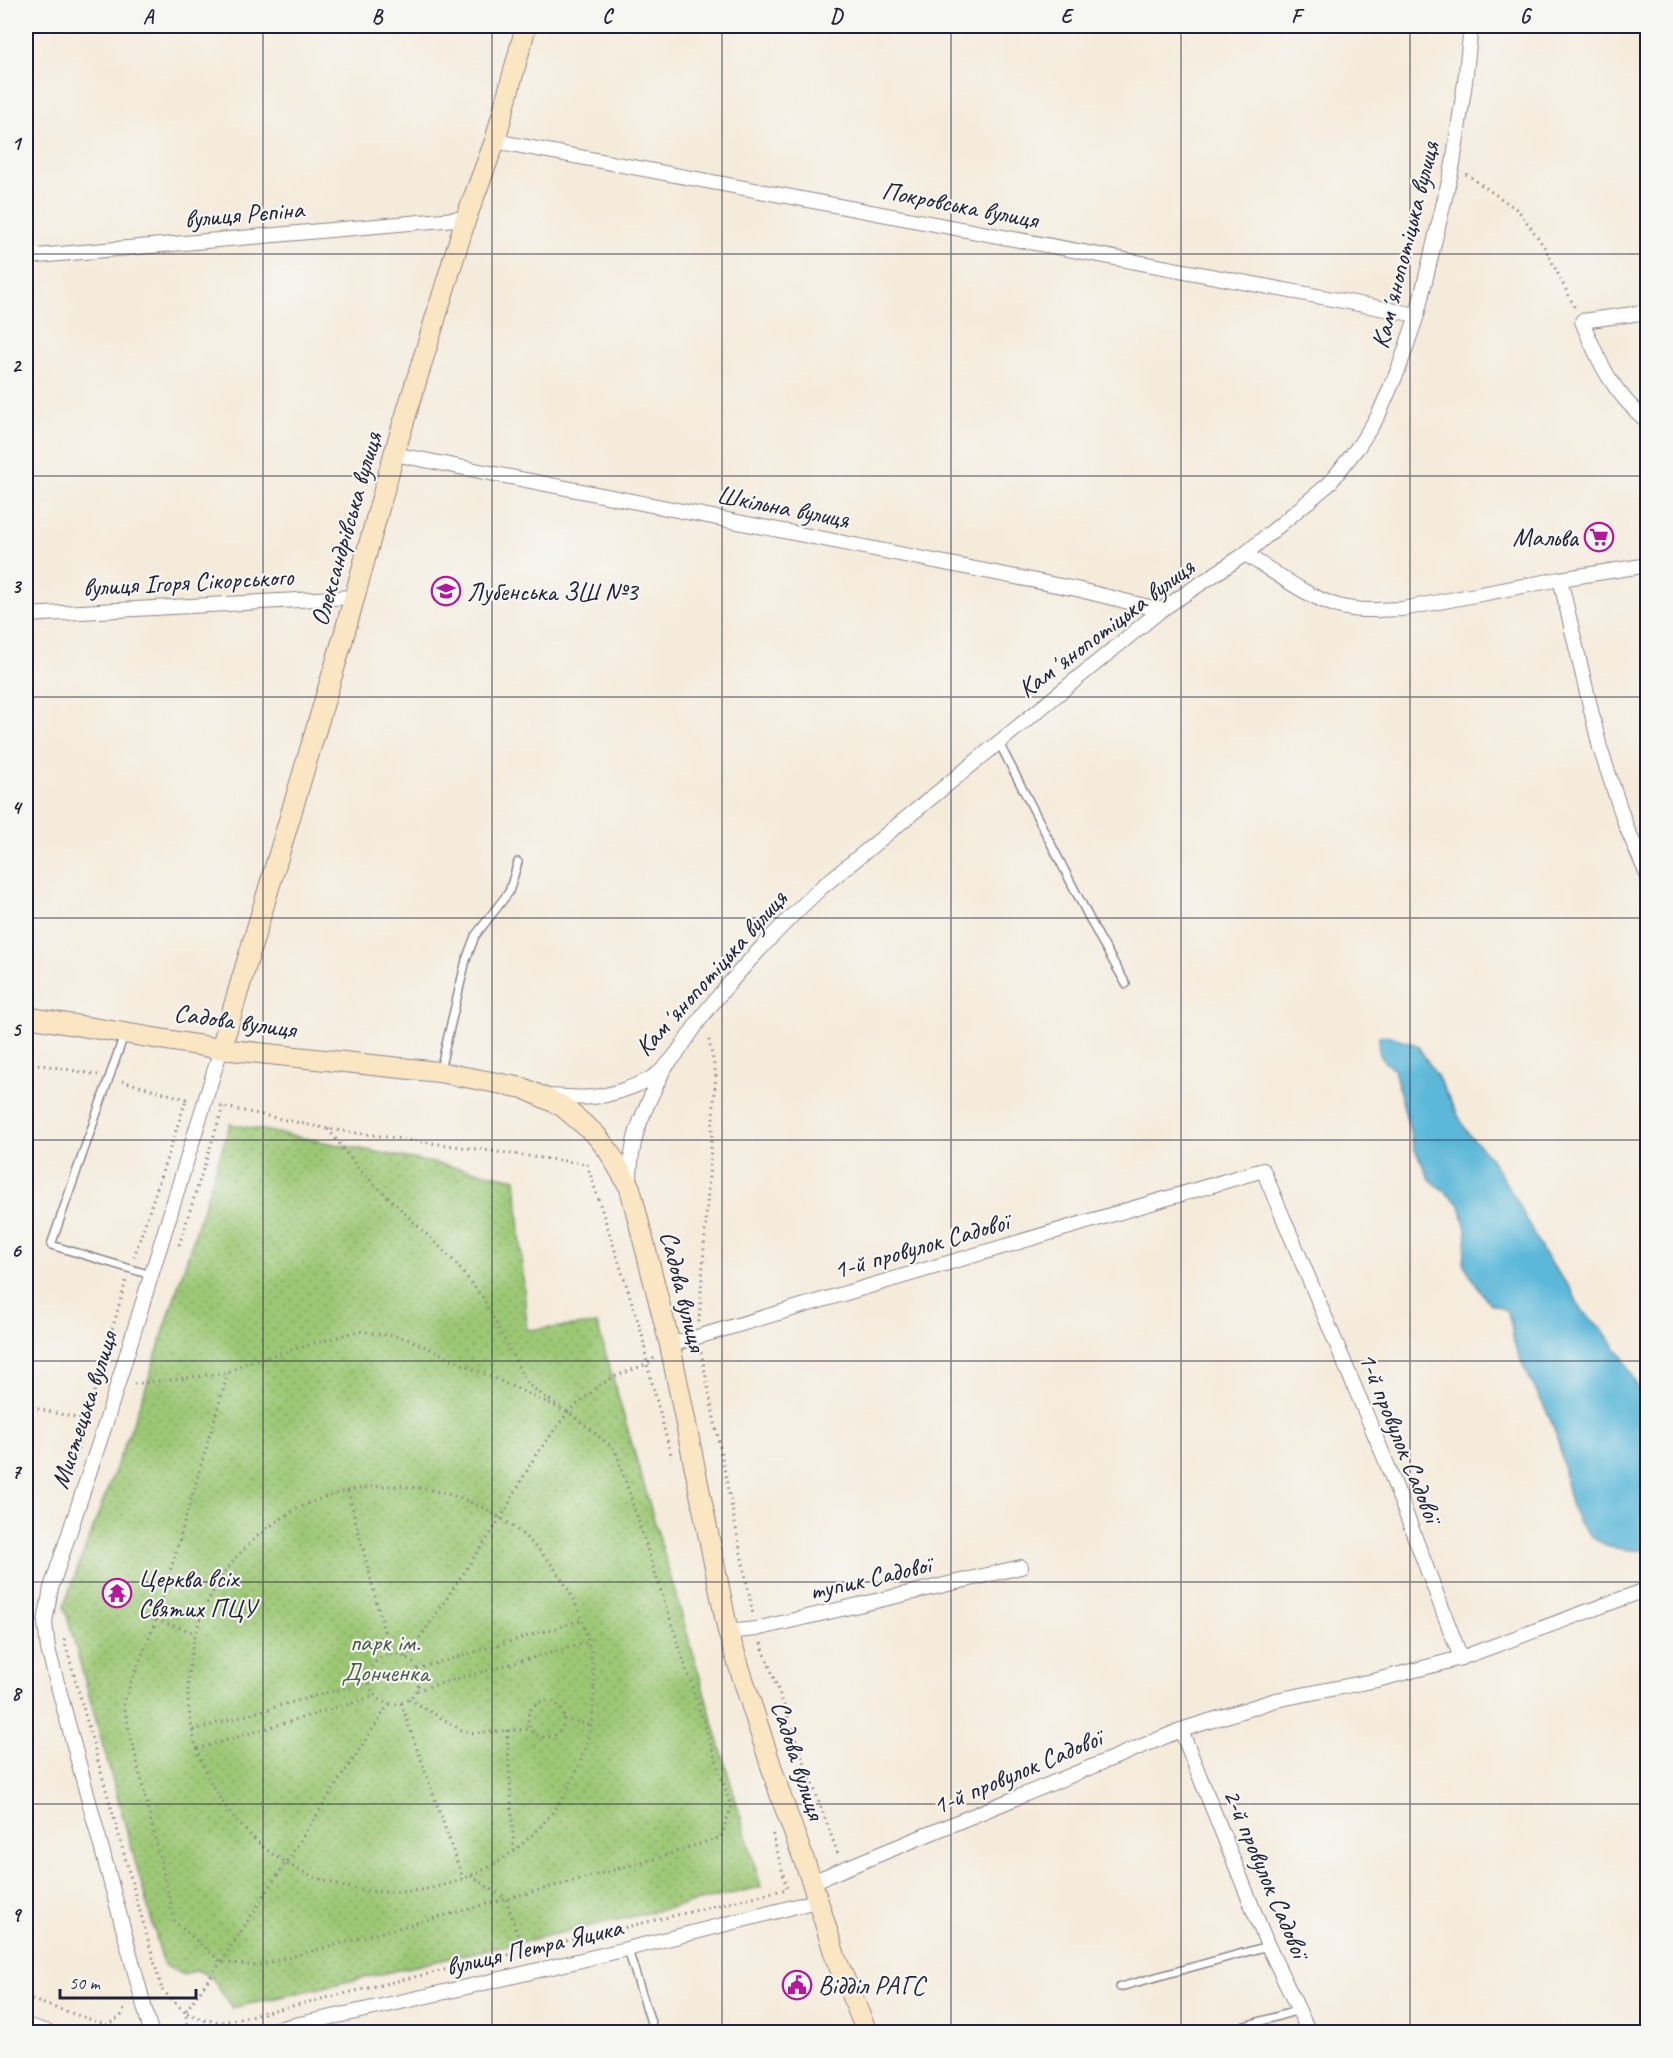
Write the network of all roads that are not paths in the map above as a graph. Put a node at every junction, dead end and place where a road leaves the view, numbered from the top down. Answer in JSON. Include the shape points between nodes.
{"nodes":[{"id":1,"x":526,"y":26,"type":"edge"},
{"id":2,"x":1471,"y":26,"type":"edge"},
{"id":3,"x":495,"y":141,"type":"junction"},
{"id":4,"x":466,"y":218,"type":"junction"},
{"id":5,"x":26,"y":257,"type":"edge"},
{"id":6,"x":1647,"y":312,"type":"edge"},
{"id":7,"x":1417,"y":315,"type":"junction"},
{"id":8,"x":1647,"y":422,"type":"edge"},
{"id":9,"x":394,"y":454,"type":"junction"},
{"id":10,"x":1245,"y":554,"type":"junction"},
{"id":11,"x":1647,"y":565,"type":"edge"},
{"id":12,"x":1560,"y":579,"type":"junction"},
{"id":13,"x":354,"y":597,"type":"junction"},
{"id":14,"x":1161,"y":610,"type":"junction"},
{"id":15,"x":26,"y":615,"type":"edge"},
{"id":16,"x":998,"y":741,"type":"junction"},
{"id":17,"x":518,"y":862,"type":"dead end"},
{"id":18,"x":1647,"y":877,"type":"edge"},
{"id":19,"x":1126,"y":984,"type":"dead end"},
{"id":20,"x":26,"y":1017,"type":"edge"},
{"id":21,"x":125,"y":1033,"type":"junction"},
{"id":22,"x":221,"y":1048,"type":"junction"},
{"id":23,"x":665,"y":1066,"type":"junction"},
{"id":24,"x":439,"y":1072,"type":"junction"},
{"id":25,"x":543,"y":1096,"type":"junction"},
{"id":26,"x":630,"y":1188,"type":"junction"},
{"id":27,"x":151,"y":1275,"type":"junction"},
{"id":28,"x":670,"y":1345,"type":"junction"},
{"id":29,"x":1021,"y":1568,"type":"dead end"},
{"id":30,"x":1647,"y":1589,"type":"edge"},
{"id":31,"x":728,"y":1632,"type":"junction"},
{"id":32,"x":1461,"y":1658,"type":"junction"},
{"id":33,"x":1181,"y":1730,"type":"junction"},
{"id":34,"x":814,"y":1892,"type":"junction"},
{"id":35,"x":1268,"y":1946,"type":"junction"},
{"id":36,"x":628,"y":1950,"type":"junction"},
{"id":37,"x":1120,"y":1987,"type":"dead end"},
{"id":38,"x":1299,"y":2010,"type":"junction"},
{"id":39,"x":26,"y":2025,"type":"edge"},
{"id":40,"x":48,"y":2032,"type":"edge"},
{"id":41,"x":151,"y":2032,"type":"edge"},
{"id":42,"x":262,"y":2032,"type":"edge"},
{"id":43,"x":654,"y":2032,"type":"edge"},
{"id":44,"x":867,"y":2032,"type":"edge"},
{"id":45,"x":1224,"y":2032,"type":"edge"},
{"id":46,"x":1309,"y":2032,"type":"edge"}],
"edges":[{"from":1,"to":3,"type":"main road","name":"Олександрівська вулиця"},
{"from":2,"to":7,"type":"street","name":"Камʼянопотіцька вулиця","via":[[1453,164]]},
{"from":3,"to":4,"type":"main road","name":"Олександрівська вулиця"},
{"from":3,"to":7,"type":"street","name":"Покровська вулиця"},
{"from":4,"to":5,"type":"street","name":"вулиця Рєпіна"},
{"from":4,"to":9,"type":"main road","name":"Олександрівська вулиця"},
{"from":6,"to":8,"type":"street","via":[[1582,321],[1599,363],[1615,388]]},
{"from":7,"to":10,"type":"street","name":"Камʼянопотіцька вулиця","via":[[1400,368],[1378,416],[1358,447],[1329,484]]},
{"from":9,"to":13,"type":"main road","name":"Олександрівська вулиця"},
{"from":9,"to":14,"type":"street","name":"Шкільна вулиця","via":[[1076,589]]},
{"from":10,"to":12,"type":"street","via":[[1318,598],[1359,610],[1402,609]]},
{"from":10,"to":14,"type":"street","name":"Камʼянопотіцька вулиця"},
{"from":11,"to":12,"type":"street"},
{"from":12,"to":18,"type":"street","via":[[1600,748]]},
{"from":13,"to":15,"type":"street","name":"вулиця Ігоря Сікорського"},
{"from":13,"to":22,"type":"main road","name":"Олександрівська вулиця"},
{"from":14,"to":16,"type":"street","name":"Камʼянопотіцька вулиця"},
{"from":16,"to":19,"type":"lane"},
{"from":16,"to":23,"type":"street","name":"Камʼянопотіцька вулиця","via":[[778,928]]},
{"from":17,"to":24,"type":"lane","via":[[509,892],[475,936]]},
{"from":20,"to":21,"type":"main road","name":"Садова вулиця"},
{"from":21,"to":22,"type":"main road","name":"Садова вулиця"},
{"from":21,"to":27,"type":"lane","via":[[51,1245]]},
{"from":22,"to":24,"type":"main road","name":"Садова вулиця"},
{"from":22,"to":27,"type":"street","name":"Мистецька вулиця"},
{"from":23,"to":25,"type":"street","name":"Камʼянопотіцька вулиця","via":[[656,1076],[636,1085],[592,1097]]},
{"from":23,"to":26,"type":"street","via":[[633,1139]]},
{"from":24,"to":25,"type":"main road","name":"Садова вулиця","via":[[523,1088]]},
{"from":25,"to":26,"type":"main road","name":"Садова вулиця","via":[[562,1106],[595,1134]]},
{"from":26,"to":28,"type":"main road","name":"Садова вулиця"},
{"from":27,"to":41,"type":"street","name":"Мистецька вулиця","via":[[51,1588],[45,1623],[48,1649]]},
{"from":28,"to":31,"type":"main road","name":"Садова вулиця"},
{"from":28,"to":32,"type":"street","name":"1-й провулок Садової","via":[[1263,1170],[1385,1459]]},
{"from":29,"to":31,"type":"street","name":"тупик Садової","via":[[756,1629]]},
{"from":30,"to":32,"type":"street"},
{"from":31,"to":34,"type":"main road","name":"Садова вулиця"},
{"from":32,"to":33,"type":"street","name":"1-й провулок Садової","via":[[1276,1700]]},
{"from":33,"to":34,"type":"street","name":"1-й провулок Садової","via":[[844,1870]]},
{"from":33,"to":35,"type":"street","name":"2-й провулок Садової"},
{"from":34,"to":36,"type":"street","name":"вулиця Петра Яцика"},
{"from":34,"to":44,"type":"main road","name":"Садова вулиця"},
{"from":35,"to":37,"type":"lane"},
{"from":35,"to":38,"type":"street","name":"2-й провулок Садової"},
{"from":36,"to":42,"type":"street","name":"вулиця Петра Яцика"},
{"from":36,"to":43,"type":"lane"},
{"from":38,"to":45,"type":"lane"},
{"from":38,"to":46,"type":"street","name":"2-й провулок Садової"},
{"from":39,"to":40,"type":"street"}]}
